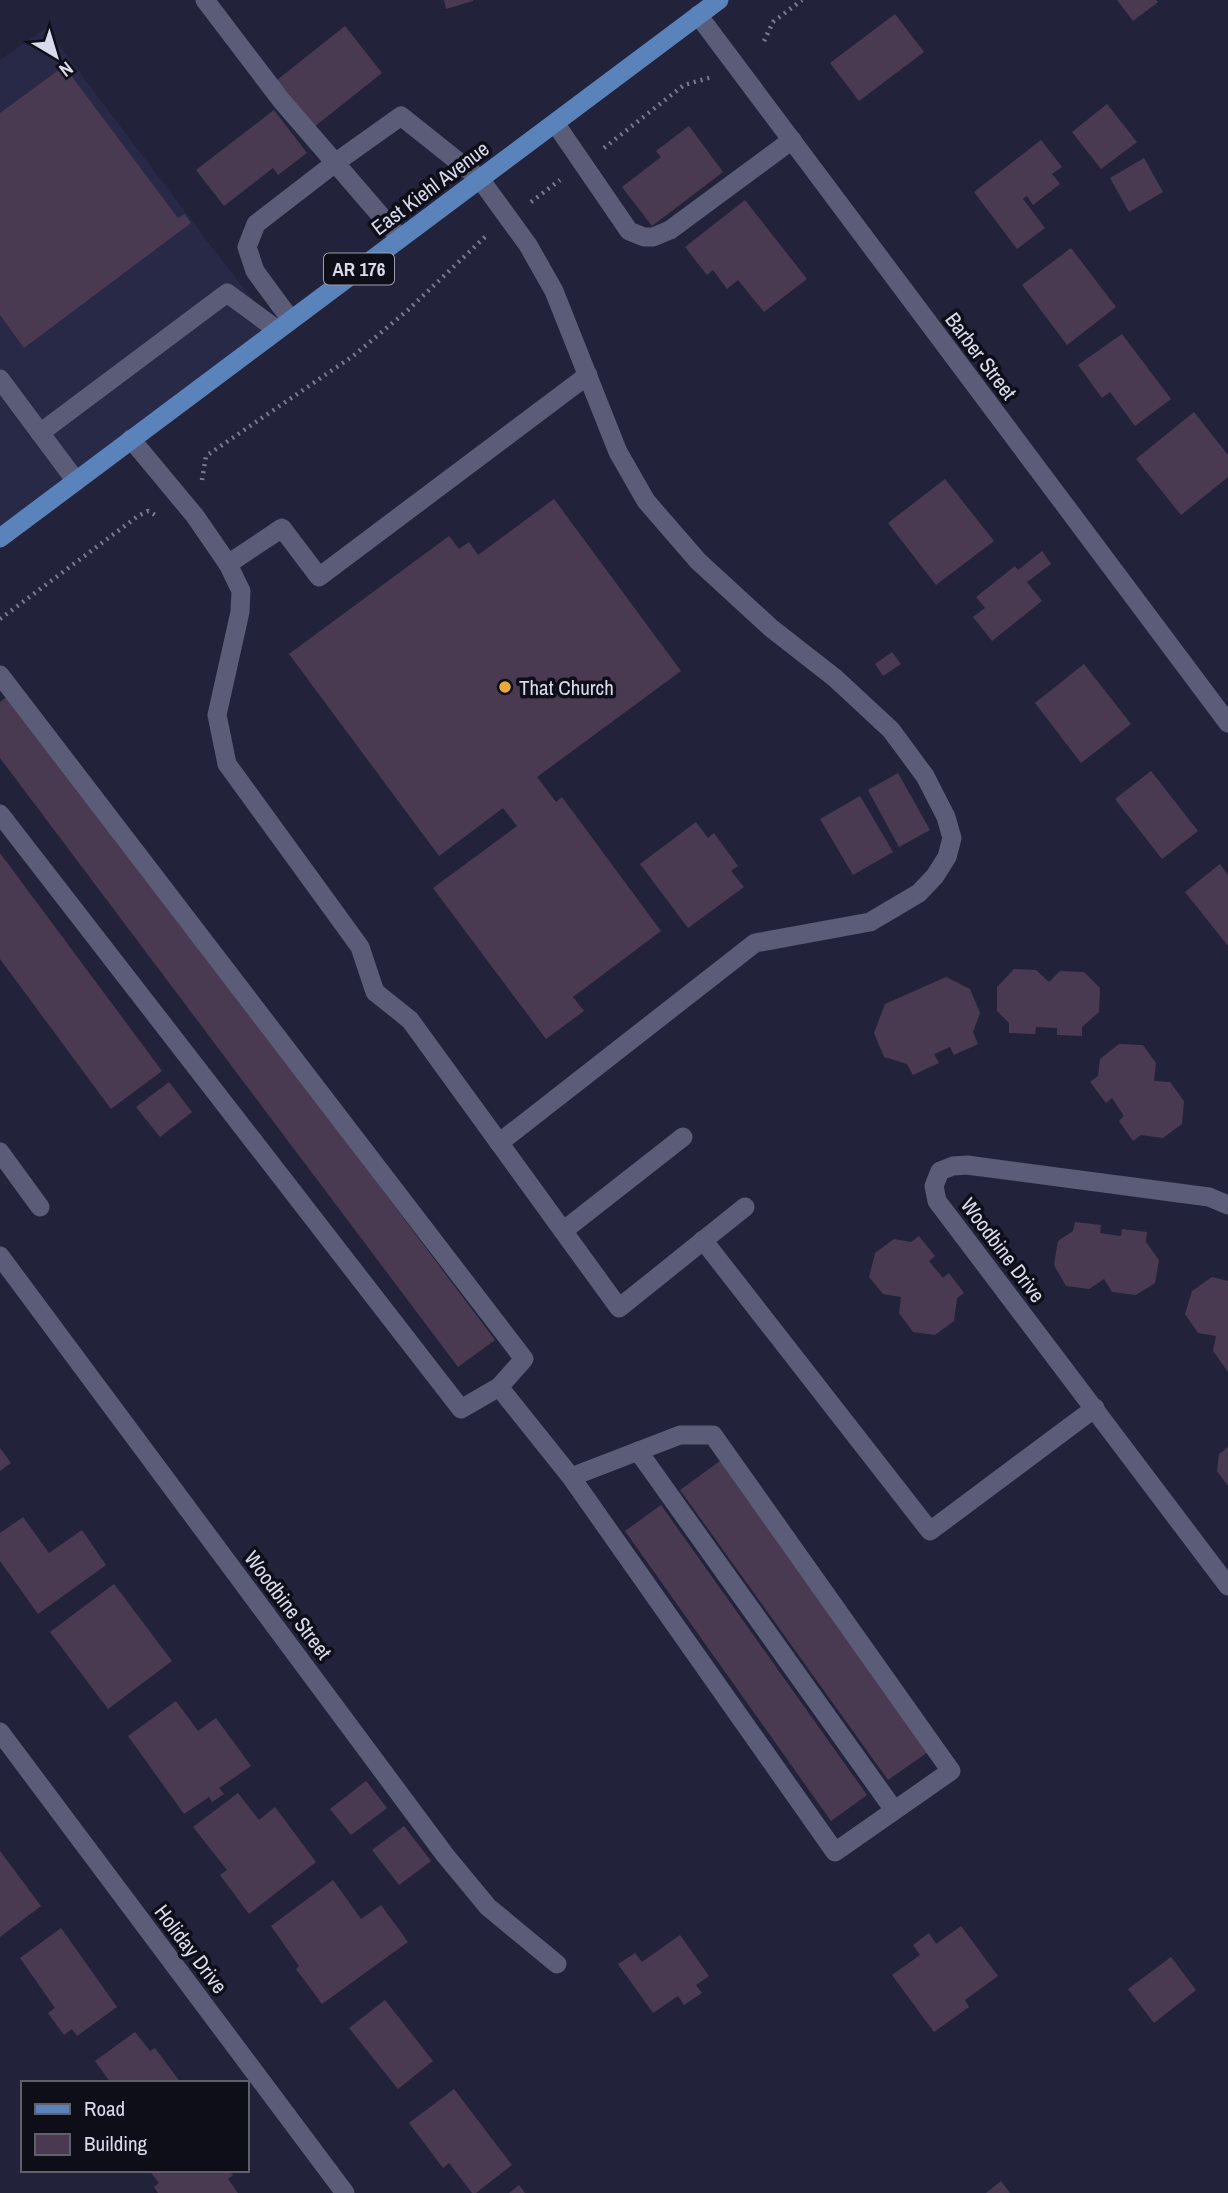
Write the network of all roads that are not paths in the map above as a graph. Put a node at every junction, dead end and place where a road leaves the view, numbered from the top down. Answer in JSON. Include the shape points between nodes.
{"nodes":[{"id":1,"x":205,"y":0,"type":"edge"},
{"id":2,"x":719,"y":0,"type":"edge"},
{"id":3,"x":698,"y":15,"type":"junction"},
{"id":4,"x":555,"y":123,"type":"junction"},
{"id":5,"x":792,"y":140,"type":"junction"},
{"id":6,"x":335,"y":163,"type":"junction"},
{"id":7,"x":480,"y":179,"type":"junction"},
{"id":8,"x":400,"y":238,"type":"junction"},
{"id":9,"x":284,"y":325,"type":"junction"},
{"id":10,"x":588,"y":375,"type":"junction"},
{"id":11,"x":0,"y":379,"type":"edge"},
{"id":12,"x":40,"y":433,"type":"junction"},
{"id":13,"x":131,"y":439,"type":"junction"},
{"id":14,"x":76,"y":481,"type":"junction"},
{"id":15,"x":0,"y":538,"type":"edge"},
{"id":16,"x":228,"y":564,"type":"junction"},
{"id":17,"x":0,"y":675,"type":"edge"},
{"id":18,"x":1228,"y":723,"type":"edge"},
{"id":19,"x":0,"y":814,"type":"edge"},
{"id":20,"x":683,"y":1137,"type":"dead end"},
{"id":21,"x":499,"y":1143,"type":"junction"},
{"id":22,"x":0,"y":1152,"type":"edge"},
{"id":23,"x":1228,"y":1205,"type":"edge"},
{"id":24,"x":40,"y":1207,"type":"dead end"},
{"id":25,"x":744,"y":1207,"type":"dead end"},
{"id":26,"x":563,"y":1231,"type":"junction"},
{"id":27,"x":703,"y":1240,"type":"junction"},
{"id":28,"x":0,"y":1256,"type":"edge"},
{"id":29,"x":499,"y":1387,"type":"junction"},
{"id":30,"x":1095,"y":1408,"type":"junction"},
{"id":31,"x":638,"y":1451,"type":"junction"},
{"id":32,"x":571,"y":1477,"type":"junction"},
{"id":33,"x":1228,"y":1586,"type":"edge"},
{"id":34,"x":0,"y":1732,"type":"edge"},
{"id":35,"x":894,"y":1810,"type":"junction"},
{"id":36,"x":557,"y":1964,"type":"dead end"},
{"id":37,"x":345,"y":2193,"type":"edge"}],
"edges":[{"from":1,"to":6,"type":"street"},
{"from":2,"to":3,"type":"main road","name":"East Kiehl Avenue","number":"AR 176"},
{"from":3,"to":4,"type":"main road","name":"East Kiehl Avenue","number":"AR 176"},
{"from":3,"to":5,"type":"street","name":"Barber Street"},
{"from":4,"to":5,"type":"street","via":[[629,231],[643,237],[670,230]]},
{"from":4,"to":7,"type":"main road","name":"East Kiehl Avenue","number":"AR 176"},
{"from":5,"to":18,"type":"street","name":"Barber Street"},
{"from":6,"to":7,"type":"street","via":[[401,117]]},
{"from":6,"to":8,"type":"street"},
{"from":6,"to":9,"type":"street","via":[[256,224],[247,247]]},
{"from":7,"to":8,"type":"main road","name":"East Kiehl Avenue","number":"AR 176"},
{"from":7,"to":10,"type":"street","via":[[528,245],[554,291]]},
{"from":8,"to":9,"type":"main road","name":"East Kiehl Avenue","number":"AR 176"},
{"from":9,"to":12,"type":"street","via":[[227,293]]},
{"from":9,"to":13,"type":"main road","name":"East Kiehl Avenue","number":"AR 176"},
{"from":10,"to":16,"type":"street","via":[[319,577],[282,528]]},
{"from":10,"to":21,"type":"street","via":[[618,452],[646,501],[698,561],[891,730],[925,776],[952,838],[947,857],[919,893],[870,922],[755,943]]},
{"from":11,"to":12,"type":"street"},
{"from":12,"to":14,"type":"street"},
{"from":13,"to":14,"type":"main road","name":"East Kiehl Avenue","number":"AR 176"},
{"from":13,"to":16,"type":"street"},
{"from":14,"to":15,"type":"main road","name":"East Kiehl Avenue","number":"AR 176"},
{"from":16,"to":21,"type":"street","via":[[241,591],[217,715],[227,764],[360,947],[375,992],[410,1020]]},
{"from":17,"to":29,"type":"street","via":[[524,1359]]},
{"from":19,"to":29,"type":"street","via":[[461,1409]]},
{"from":20,"to":26,"type":"street"},
{"from":21,"to":26,"type":"street"},
{"from":22,"to":24,"type":"street"},
{"from":23,"to":30,"type":"street","name":"Woodbine Drive","via":[[1209,1197],[967,1165],[940,1171],[934,1186],[937,1201]]},
{"from":25,"to":27,"type":"street"},
{"from":26,"to":27,"type":"street","via":[[619,1308]]},
{"from":27,"to":30,"type":"street","via":[[930,1531]]},
{"from":28,"to":36,"type":"street","name":"Woodbine Street","via":[[445,1855],[488,1907]]},
{"from":29,"to":32,"type":"street"},
{"from":30,"to":33,"type":"street","name":"Woodbine Drive"},
{"from":31,"to":32,"type":"street"},
{"from":31,"to":35,"type":"street"},
{"from":31,"to":35,"type":"street","via":[[680,1435],[713,1435],[721,1446],[951,1771]]},
{"from":32,"to":35,"type":"street","via":[[835,1852]]},
{"from":34,"to":37,"type":"street","name":"Holiday Drive"}]}
